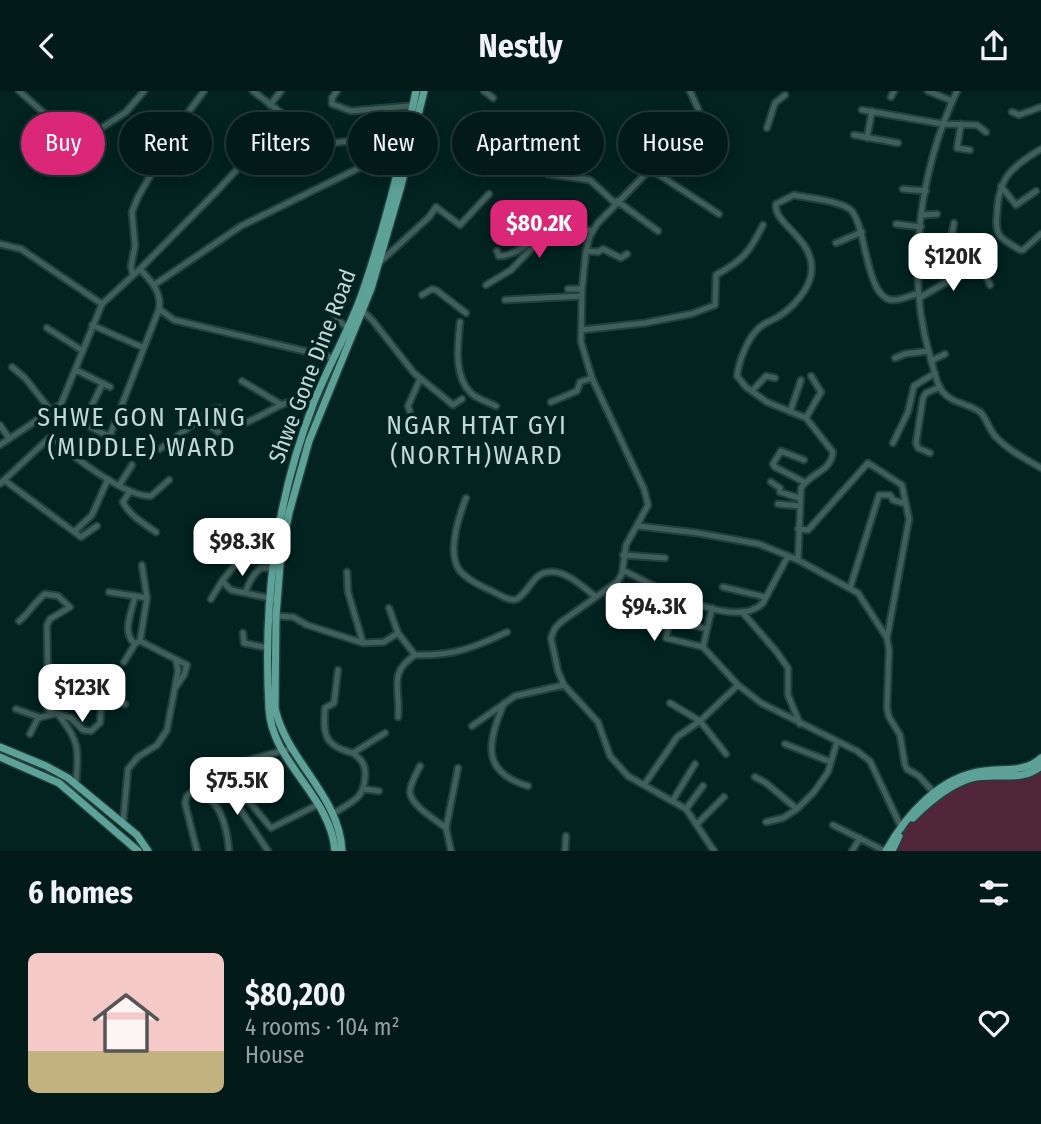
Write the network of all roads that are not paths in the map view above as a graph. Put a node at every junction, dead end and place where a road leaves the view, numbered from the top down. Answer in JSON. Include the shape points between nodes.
{"nodes":[{"id":1,"x":19,"y":91,"type":"edge"},
{"id":2,"x":144,"y":91,"type":"edge"},
{"id":3,"x":204,"y":91,"type":"edge"},
{"id":4,"x":253,"y":91,"type":"edge"},
{"id":5,"x":281,"y":91,"type":"edge"},
{"id":6,"x":337,"y":91,"type":"edge"},
{"id":7,"x":416,"y":91,"type":"edge"},
{"id":8,"x":424,"y":91,"type":"edge"},
{"id":9,"x":484,"y":91,"type":"edge"},
{"id":10,"x":690,"y":91,"type":"edge"},
{"id":11,"x":928,"y":91,"type":"edge"},
{"id":12,"x":957,"y":91,"type":"edge"},
{"id":13,"x":785,"y":95,"type":"dead end"},
{"id":14,"x":493,"y":98,"type":"dead end"},
{"id":15,"x":952,"y":101,"type":"junction"},
{"id":16,"x":270,"y":105,"type":"junction"},
{"id":17,"x":417,"y":105,"type":"junction"},
{"id":18,"x":1041,"y":107,"type":"edge"},
{"id":19,"x":862,"y":110,"type":"dead end"},
{"id":20,"x":872,"y":111,"type":"junction"},
{"id":21,"x":279,"y":112,"type":"edge"},
{"id":22,"x":415,"y":112,"type":"edge"},
{"id":23,"x":699,"y":112,"type":"edge"},
{"id":24,"x":1012,"y":112,"type":"dead end"},
{"id":25,"x":943,"y":124,"type":"junction"},
{"id":26,"x":961,"y":124,"type":"junction"},
{"id":27,"x":767,"y":128,"type":"dead end"},
{"id":28,"x":986,"y":132,"type":"dead end"},
{"id":29,"x":854,"y":135,"type":"dead end"},
{"id":30,"x":867,"y":138,"type":"junction"},
{"id":31,"x":898,"y":143,"type":"dead end"},
{"id":32,"x":1041,"y":149,"type":"edge"},
{"id":33,"x":970,"y":150,"type":"dead end"},
{"id":34,"x":348,"y":173,"type":"edge"},
{"id":35,"x":230,"y":175,"type":"edge"},
{"id":36,"x":396,"y":175,"type":"edge"},
{"id":37,"x":403,"y":175,"type":"edge"},
{"id":38,"x":555,"y":175,"type":"edge"},
{"id":39,"x":644,"y":175,"type":"edge"},
{"id":40,"x":659,"y":175,"type":"edge"},
{"id":41,"x":1001,"y":187,"type":"junction"},
{"id":42,"x":902,"y":189,"type":"dead end"},
{"id":43,"x":926,"y":191,"type":"junction"},
{"id":44,"x":1036,"y":191,"type":"dead end"},
{"id":45,"x":489,"y":194,"type":"dead end"},
{"id":46,"x":616,"y":202,"type":"junction"},
{"id":47,"x":719,"y":215,"type":"dead end"},
{"id":48,"x":922,"y":215,"type":"junction"},
{"id":49,"x":937,"y":215,"type":"dead end"},
{"id":50,"x":954,"y":223,"type":"dead end"},
{"id":51,"x":896,"y":224,"type":"dead end"},
{"id":52,"x":763,"y":225,"type":"dead end"},
{"id":53,"x":921,"y":227,"type":"junction"},
{"id":54,"x":593,"y":230,"type":"junction"},
{"id":55,"x":498,"y":231,"type":"dead end"},
{"id":56,"x":657,"y":231,"type":"dead end"},
{"id":57,"x":862,"y":232,"type":"junction"},
{"id":58,"x":1041,"y":234,"type":"edge"},
{"id":59,"x":534,"y":243,"type":"junction"},
{"id":60,"x":836,"y":243,"type":"dead end"},
{"id":61,"x":0,"y":244,"type":"edge"},
{"id":62,"x":497,"y":251,"type":"dead end"},
{"id":63,"x":586,"y":251,"type":"junction"},
{"id":64,"x":628,"y":254,"type":"dead end"},
{"id":65,"x":918,"y":254,"type":"junction"},
{"id":66,"x":378,"y":264,"type":"junction"},
{"id":67,"x":140,"y":269,"type":"junction"},
{"id":68,"x":133,"y":275,"type":"junction"},
{"id":69,"x":154,"y":285,"type":"junction"},
{"id":70,"x":486,"y":285,"type":"dead end"},
{"id":71,"x":990,"y":285,"type":"dead end"},
{"id":72,"x":568,"y":289,"type":"dead end"},
{"id":73,"x":582,"y":289,"type":"junction"},
{"id":74,"x":422,"y":295,"type":"dead end"},
{"id":75,"x":582,"y":296,"type":"junction"},
{"id":76,"x":919,"y":296,"type":"junction"},
{"id":77,"x":505,"y":300,"type":"dead end"},
{"id":78,"x":102,"y":303,"type":"junction"},
{"id":79,"x":330,"y":307,"type":"dead end"},
{"id":80,"x":159,"y":309,"type":"junction"},
{"id":81,"x":360,"y":309,"type":"junction"},
{"id":82,"x":466,"y":313,"type":"dead end"},
{"id":83,"x":460,"y":322,"type":"dead end"},
{"id":84,"x":92,"y":325,"type":"junction"},
{"id":85,"x":47,"y":328,"type":"dead end"},
{"id":86,"x":348,"y":328,"type":"junction"},
{"id":87,"x":581,"y":330,"type":"junction"},
{"id":88,"x":144,"y":348,"type":"junction"},
{"id":89,"x":83,"y":351,"type":"junction"},
{"id":90,"x":928,"y":351,"type":"junction"},
{"id":91,"x":945,"y":353,"type":"dead end"},
{"id":92,"x":334,"y":358,"type":"junction"},
{"id":93,"x":895,"y":358,"type":"dead end"},
{"id":94,"x":931,"y":361,"type":"junction"},
{"id":95,"x":12,"y":367,"type":"dead end"},
{"id":96,"x":76,"y":370,"type":"junction"},
{"id":97,"x":935,"y":373,"type":"junction"},
{"id":98,"x":811,"y":376,"type":"dead end"},
{"id":99,"x":592,"y":377,"type":"junction"},
{"id":100,"x":420,"y":379,"type":"junction"},
{"id":101,"x":775,"y":379,"type":"dead end"},
{"id":102,"x":801,"y":380,"type":"dead end"},
{"id":103,"x":242,"y":381,"type":"dead end"},
{"id":104,"x":103,"y":383,"type":"junction"},
{"id":105,"x":110,"y":387,"type":"dead end"},
{"id":106,"x":940,"y":387,"type":"junction"},
{"id":107,"x":752,"y":391,"type":"junction"},
{"id":108,"x":463,"y":400,"type":"dead end"},
{"id":109,"x":314,"y":401,"type":"junction"},
{"id":110,"x":551,"y":402,"type":"dead end"},
{"id":111,"x":92,"y":405,"type":"dead end"},
{"id":112,"x":282,"y":405,"type":"junction"},
{"id":113,"x":496,"y":406,"type":"dead end"},
{"id":114,"x":54,"y":410,"type":"junction"},
{"id":115,"x":790,"y":412,"type":"junction"},
{"id":116,"x":412,"y":418,"type":"dead end"},
{"id":117,"x":806,"y":418,"type":"junction"},
{"id":118,"x":201,"y":419,"type":"junction"},
{"id":119,"x":0,"y":425,"type":"edge"},
{"id":120,"x":218,"y":432,"type":"dead end"},
{"id":121,"x":9,"y":439,"type":"junction"},
{"id":122,"x":894,"y":443,"type":"dead end"},
{"id":123,"x":0,"y":445,"type":"edge"},
{"id":124,"x":160,"y":449,"type":"dead end"},
{"id":125,"x":930,"y":453,"type":"dead end"},
{"id":126,"x":804,"y":460,"type":"dead end"},
{"id":127,"x":132,"y":465,"type":"dead end"},
{"id":128,"x":1041,"y":468,"type":"edge"},
{"id":129,"x":108,"y":479,"type":"junction"},
{"id":130,"x":169,"y":480,"type":"dead end"},
{"id":131,"x":2,"y":482,"type":"edge"},
{"id":132,"x":771,"y":482,"type":"dead end"},
{"id":133,"x":804,"y":482,"type":"junction"},
{"id":134,"x":120,"y":484,"type":"junction"},
{"id":135,"x":130,"y":491,"type":"junction"},
{"id":136,"x":466,"y":498,"type":"dead end"},
{"id":137,"x":799,"y":498,"type":"junction"},
{"id":138,"x":778,"y":504,"type":"dead end"},
{"id":139,"x":906,"y":504,"type":"junction"},
{"id":140,"x":799,"y":506,"type":"junction"},
{"id":141,"x":97,"y":526,"type":"dead end"},
{"id":142,"x":638,"y":526,"type":"junction"},
{"id":143,"x":798,"y":529,"type":"junction"},
{"id":144,"x":74,"y":532,"type":"junction"},
{"id":145,"x":156,"y":532,"type":"dead end"},
{"id":146,"x":623,"y":555,"type":"junction"},
{"id":147,"x":788,"y":556,"type":"junction"},
{"id":148,"x":272,"y":558,"type":"junction"},
{"id":149,"x":665,"y":558,"type":"dead end"},
{"id":150,"x":799,"y":560,"type":"junction"},
{"id":151,"x":142,"y":565,"type":"dead end"},
{"id":152,"x":271,"y":568,"type":"junction"},
{"id":153,"x":622,"y":570,"type":"junction"},
{"id":154,"x":347,"y":572,"type":"dead end"},
{"id":155,"x":222,"y":581,"type":"junction"},
{"id":156,"x":723,"y":587,"type":"dead end"},
{"id":157,"x":850,"y":588,"type":"junction"},
{"id":158,"x":109,"y":592,"type":"dead end"},
{"id":159,"x":245,"y":593,"type":"junction"},
{"id":160,"x":135,"y":596,"type":"junction"},
{"id":161,"x":676,"y":596,"type":"junction"},
{"id":162,"x":596,"y":597,"type":"junction"},
{"id":163,"x":765,"y":597,"type":"junction"},
{"id":164,"x":147,"y":598,"type":"junction"},
{"id":165,"x":211,"y":599,"type":"dead end"},
{"id":166,"x":273,"y":599,"type":"junction"},
{"id":167,"x":389,"y":608,"type":"dead end"},
{"id":168,"x":712,"y":608,"type":"junction"},
{"id":169,"x":743,"y":613,"type":"junction"},
{"id":170,"x":276,"y":616,"type":"junction"},
{"id":171,"x":670,"y":620,"type":"junction"},
{"id":172,"x":19,"y":621,"type":"dead end"},
{"id":173,"x":707,"y":629,"type":"junction"},
{"id":174,"x":507,"y":632,"type":"dead end"},
{"id":175,"x":243,"y":633,"type":"dead end"},
{"id":176,"x":398,"y":633,"type":"junction"},
{"id":177,"x":887,"y":639,"type":"junction"},
{"id":178,"x":137,"y":643,"type":"junction"},
{"id":179,"x":363,"y":643,"type":"junction"},
{"id":180,"x":703,"y":647,"type":"junction"},
{"id":181,"x":268,"y":648,"type":"junction"},
{"id":182,"x":415,"y":655,"type":"junction"},
{"id":183,"x":124,"y":662,"type":"dead end"},
{"id":184,"x":338,"y":670,"type":"dead end"},
{"id":185,"x":564,"y":685,"type":"junction"},
{"id":186,"x":738,"y":685,"type":"junction"},
{"id":187,"x":103,"y":687,"type":"dead end"},
{"id":188,"x":103,"y":698,"type":"junction"},
{"id":189,"x":504,"y":703,"type":"junction"},
{"id":190,"x":670,"y":703,"type":"dead end"},
{"id":191,"x":125,"y":704,"type":"dead end"},
{"id":192,"x":16,"y":709,"type":"dead end"},
{"id":193,"x":57,"y":715,"type":"junction"},
{"id":194,"x":39,"y":717,"type":"junction"},
{"id":195,"x":398,"y":717,"type":"dead end"},
{"id":196,"x":700,"y":721,"type":"junction"},
{"id":197,"x":800,"y":724,"type":"junction"},
{"id":198,"x":472,"y":726,"type":"dead end"},
{"id":199,"x":385,"y":733,"type":"dead end"},
{"id":200,"x":30,"y":734,"type":"dead end"},
{"id":201,"x":836,"y":742,"type":"junction"},
{"id":202,"x":785,"y":744,"type":"dead end"},
{"id":203,"x":292,"y":748,"type":"junction"},
{"id":204,"x":1,"y":751,"type":"edge"},
{"id":205,"x":284,"y":751,"type":"junction"},
{"id":206,"x":353,"y":753,"type":"junction"},
{"id":207,"x":726,"y":754,"type":"dead end"},
{"id":208,"x":1041,"y":758,"type":"edge"},
{"id":209,"x":831,"y":762,"type":"junction"},
{"id":210,"x":695,"y":764,"type":"dead end"},
{"id":211,"x":46,"y":766,"type":"junction"},
{"id":212,"x":420,"y":766,"type":"dead end"},
{"id":213,"x":1041,"y":766,"type":"edge"},
{"id":214,"x":458,"y":768,"type":"dead end"},
{"id":215,"x":36,"y":772,"type":"junction"},
{"id":216,"x":755,"y":777,"type":"dead end"},
{"id":217,"x":76,"y":785,"type":"junction"},
{"id":218,"x":644,"y":785,"type":"junction"},
{"id":219,"x":528,"y":786,"type":"dead end"},
{"id":220,"x":703,"y":786,"type":"dead end"},
{"id":221,"x":364,"y":789,"type":"junction"},
{"id":222,"x":379,"y":791,"type":"dead end"},
{"id":223,"x":242,"y":793,"type":"dead end"},
{"id":224,"x":936,"y":795,"type":"junction"},
{"id":225,"x":724,"y":797,"type":"dead end"},
{"id":226,"x":673,"y":800,"type":"junction"},
{"id":227,"x":320,"y":804,"type":"junction"},
{"id":228,"x":686,"y":809,"type":"junction"},
{"id":229,"x":797,"y":809,"type":"junction"},
{"id":230,"x":333,"y":814,"type":"junction"},
{"id":231,"x":114,"y":816,"type":"junction"},
{"id":232,"x":104,"y":820,"type":"junction"},
{"id":233,"x":123,"y":823,"type":"junction"},
{"id":234,"x":766,"y":823,"type":"dead end"},
{"id":235,"x":697,"y":824,"type":"junction"},
{"id":236,"x":833,"y":825,"type":"dead end"},
{"id":237,"x":446,"y":828,"type":"junction"},
{"id":238,"x":901,"y":828,"type":"junction"},
{"id":239,"x":566,"y":835,"type":"dead end"},
{"id":240,"x":860,"y":838,"type":"junction"},
{"id":241,"x":889,"y":849,"type":"edge"},
{"id":242,"x":138,"y":851,"type":"edge"},
{"id":243,"x":148,"y":851,"type":"edge"},
{"id":244,"x":197,"y":851,"type":"edge"},
{"id":245,"x":229,"y":851,"type":"edge"},
{"id":246,"x":268,"y":851,"type":"edge"},
{"id":247,"x":335,"y":851,"type":"edge"},
{"id":248,"x":342,"y":851,"type":"edge"},
{"id":249,"x":451,"y":851,"type":"edge"},
{"id":250,"x":565,"y":851,"type":"edge"},
{"id":251,"x":714,"y":851,"type":"edge"},
{"id":252,"x":852,"y":851,"type":"edge"}],
"edges":[{"from":1,"to":2,"type":"street","via":[[45,114],[97,131],[126,112]]},
{"from":3,"to":68,"type":"street","via":[[182,121],[132,212]]},
{"from":4,"to":16,"type":"street"},
{"from":5,"to":16,"type":"street"},
{"from":6,"to":17,"type":"street","via":[[332,104],[351,111]]},
{"from":7,"to":17,"type":"main road","name":"Shwe Gone Dine Road"},
{"from":8,"to":17,"type":"main road","name":"Shwe Gone Dine Road"},
{"from":9,"to":14,"type":"street"},
{"from":10,"to":23,"type":"street"},
{"from":11,"to":15,"type":"street"},
{"from":12,"to":15,"type":"street"},
{"from":13,"to":27,"type":"street","via":[[775,103]]},
{"from":15,"to":25,"type":"street"},
{"from":16,"to":21,"type":"street"},
{"from":17,"to":22,"type":"main road","name":"Shwe Gone Dine Road"},
{"from":18,"to":24,"type":"street","via":[[1019,115]]},
{"from":19,"to":20,"type":"street"},
{"from":20,"to":25,"type":"street"},
{"from":20,"to":30,"type":"street"},
{"from":25,"to":26,"type":"street"},
{"from":25,"to":43,"type":"street"},
{"from":26,"to":28,"type":"street","via":[[977,125]]},
{"from":26,"to":33,"type":"street","via":[[957,148]]},
{"from":29,"to":30,"type":"street"},
{"from":30,"to":31,"type":"street"},
{"from":32,"to":41,"type":"street","via":[[1016,165]]},
{"from":34,"to":69,"type":"street","via":[[242,226]]},
{"from":35,"to":67,"type":"street"},
{"from":36,"to":81,"type":"main road","name":"Shwe Gone Dine Road"},
{"from":37,"to":66,"type":"main road","name":"Shwe Gone Dine Road"},
{"from":38,"to":46,"type":"street","via":[[590,180]]},
{"from":39,"to":46,"type":"street"},
{"from":40,"to":47,"type":"street"},
{"from":41,"to":44,"type":"street","via":[[1016,205]]},
{"from":41,"to":58,"type":"street","via":[[996,218],[1002,237],[1021,250]]},
{"from":42,"to":43,"type":"street"},
{"from":43,"to":48,"type":"street"},
{"from":45,"to":66,"type":"street","via":[[460,225],[436,207]]},
{"from":46,"to":54,"type":"street"},
{"from":46,"to":56,"type":"street"},
{"from":48,"to":49,"type":"street"},
{"from":48,"to":53,"type":"street"},
{"from":50,"to":65,"type":"street","via":[[949,249]]},
{"from":51,"to":53,"type":"street"},
{"from":52,"to":87,"type":"street","via":[[754,246],[737,264],[716,275],[715,305],[646,323]]},
{"from":53,"to":65,"type":"street"},
{"from":54,"to":59,"type":"street","via":[[564,231]]},
{"from":54,"to":63,"type":"street"},
{"from":55,"to":59,"type":"street","via":[[513,221]]},
{"from":57,"to":60,"type":"street"},
{"from":57,"to":76,"type":"street","via":[[871,273],[883,295],[894,300]]},
{"from":57,"to":107,"type":"street","via":[[857,218],[841,205],[794,195],[776,204],[778,215],[809,252],[812,270],[806,288],[786,310],[756,330],[738,364],[737,376]]},
{"from":59,"to":62,"type":"street","via":[[506,256]]},
{"from":59,"to":70,"type":"street","via":[[511,270]]},
{"from":61,"to":78,"type":"street","via":[[21,249]]},
{"from":63,"to":64,"type":"street","via":[[603,249],[621,258]]},
{"from":63,"to":73,"type":"street"},
{"from":65,"to":76,"type":"street"},
{"from":66,"to":81,"type":"main road","name":"Shwe Gone Dine Road"},
{"from":67,"to":68,"type":"street"},
{"from":67,"to":69,"type":"street"},
{"from":68,"to":78,"type":"street"},
{"from":69,"to":80,"type":"street","via":[[161,299]]},
{"from":71,"to":76,"type":"street","via":[[978,264]]},
{"from":72,"to":73,"type":"street"},
{"from":73,"to":75,"type":"street"},
{"from":74,"to":82,"type":"street","via":[[436,290]]},
{"from":75,"to":77,"type":"street"},
{"from":75,"to":87,"type":"street"},
{"from":76,"to":90,"type":"street"},
{"from":78,"to":84,"type":"street"},
{"from":79,"to":86,"type":"street"},
{"from":80,"to":88,"type":"street"},
{"from":80,"to":92,"type":"street","via":[[174,320]]},
{"from":81,"to":86,"type":"main road","name":"Shwe Gone Dine Road"},
{"from":81,"to":100,"type":"street"},
{"from":81,"to":166,"type":"main road","name":"Shwe Gone Dine Road","via":[[309,441]]},
{"from":83,"to":113,"type":"street","via":[[460,373],[470,393]]},
{"from":84,"to":88,"type":"street"},
{"from":84,"to":89,"type":"street"},
{"from":85,"to":89,"type":"street"},
{"from":86,"to":92,"type":"main road","name":"Shwe Gone Dine Road"},
{"from":87,"to":99,"type":"street"},
{"from":88,"to":114,"type":"street","via":[[108,436]]},
{"from":89,"to":96,"type":"street"},
{"from":90,"to":93,"type":"street"},
{"from":90,"to":94,"type":"street"},
{"from":91,"to":94,"type":"street"},
{"from":92,"to":109,"type":"main road","name":"Shwe Gone Dine Road"},
{"from":94,"to":97,"type":"street"},
{"from":95,"to":114,"type":"street"},
{"from":96,"to":104,"type":"street"},
{"from":96,"to":114,"type":"street"},
{"from":97,"to":106,"type":"street"},
{"from":97,"to":122,"type":"street","via":[[914,386]]},
{"from":98,"to":117,"type":"street","via":[[821,392]]},
{"from":99,"to":110,"type":"street","via":[[580,383],[578,391]]},
{"from":99,"to":142,"type":"street","via":[[647,498]]},
{"from":100,"to":108,"type":"street","via":[[453,405]]},
{"from":100,"to":116,"type":"street","via":[[408,405]]},
{"from":101,"to":107,"type":"street","via":[[766,376]]},
{"from":102,"to":115,"type":"street"},
{"from":103,"to":112,"type":"street"},
{"from":104,"to":105,"type":"street"},
{"from":104,"to":111,"type":"street"},
{"from":106,"to":125,"type":"street","via":[[923,398],[916,443]]},
{"from":106,"to":128,"type":"street","via":[[954,401],[980,412],[997,439]]},
{"from":107,"to":115,"type":"street"},
{"from":109,"to":112,"type":"street","via":[[304,398]]},
{"from":109,"to":148,"type":"main road","name":"Shwe Gone Dine Road"},
{"from":112,"to":118,"type":"street","via":[[242,424],[218,407]]},
{"from":114,"to":121,"type":"street"},
{"from":115,"to":117,"type":"street"},
{"from":117,"to":133,"type":"street","via":[[833,452],[829,466]]},
{"from":118,"to":120,"type":"street"},
{"from":118,"to":124,"type":"street"},
{"from":119,"to":121,"type":"street"},
{"from":121,"to":123,"type":"street"},
{"from":126,"to":133,"type":"street","via":[[781,451],[773,465]]},
{"from":127,"to":134,"type":"street"},
{"from":129,"to":131,"type":"street","via":[[49,438]]},
{"from":129,"to":134,"type":"street"},
{"from":129,"to":144,"type":"street","via":[[97,507]]},
{"from":130,"to":135,"type":"street","via":[[151,496]]},
{"from":131,"to":144,"type":"street"},
{"from":132,"to":137,"type":"street","via":[[780,492]]},
{"from":133,"to":137,"type":"street"},
{"from":134,"to":135,"type":"street"},
{"from":135,"to":145,"type":"street","via":[[125,507]]},
{"from":136,"to":162,"type":"street","via":[[455,527],[456,560],[462,573],[512,600],[538,576],[550,572],[574,581]]},
{"from":137,"to":140,"type":"street"},
{"from":138,"to":140,"type":"street"},
{"from":139,"to":143,"type":"street","via":[[902,485],[867,463],[808,530]]},
{"from":139,"to":157,"type":"street","via":[[893,501],[888,494],[879,495]]},
{"from":139,"to":177,"type":"street","via":[[909,519]]},
{"from":140,"to":143,"type":"street"},
{"from":141,"to":144,"type":"street","via":[[81,537]]},
{"from":142,"to":146,"type":"street"},
{"from":142,"to":147,"type":"street","via":[[734,538]]},
{"from":143,"to":150,"type":"street"},
{"from":146,"to":149,"type":"street"},
{"from":146,"to":153,"type":"street"},
{"from":147,"to":150,"type":"street"},
{"from":147,"to":163,"type":"street"},
{"from":148,"to":152,"type":"main road","name":"Shwe Gone Dine Road"},
{"from":148,"to":155,"type":"street","via":[[252,544]]},
{"from":150,"to":157,"type":"street"},
{"from":151,"to":164,"type":"street"},
{"from":152,"to":159,"type":"street","via":[[257,571]]},
{"from":152,"to":166,"type":"main road","name":"Shwe Gone Dine Road"},
{"from":153,"to":161,"type":"street"},
{"from":153,"to":162,"type":"street","via":[[617,582]]},
{"from":154,"to":179,"type":"street"},
{"from":155,"to":159,"type":"street","via":[[230,590]]},
{"from":155,"to":165,"type":"street"},
{"from":156,"to":163,"type":"street"},
{"from":157,"to":177,"type":"street","via":[[863,598]]},
{"from":158,"to":160,"type":"street"},
{"from":159,"to":166,"type":"street"},
{"from":160,"to":164,"type":"street"},
{"from":160,"to":178,"type":"street","via":[[128,632],[130,640]]},
{"from":161,"to":168,"type":"street"},
{"from":161,"to":171,"type":"street"},
{"from":162,"to":185,"type":"street","via":[[561,622],[552,635]]},
{"from":163,"to":169,"type":"street","via":[[759,607]]},
{"from":164,"to":178,"type":"street"},
{"from":166,"to":170,"type":"main road","name":"Shwe Gone Dine Road"},
{"from":166,"to":181,"type":"main road","name":"Shwe Gone Dine Road"},
{"from":167,"to":176,"type":"street"},
{"from":168,"to":169,"type":"street"},
{"from":168,"to":173,"type":"street"},
{"from":169,"to":197,"type":"street","via":[[788,668],[788,695]]},
{"from":170,"to":179,"type":"street","via":[[293,617]]},
{"from":170,"to":203,"type":"main road","name":"Shwe Gone Dine Road","via":[[275,708]]},
{"from":171,"to":173,"type":"street"},
{"from":171,"to":180,"type":"street","via":[[666,638]]},
{"from":172,"to":193,"type":"street","via":[[45,594],[58,596],[70,607],[47,625],[48,709]]},
{"from":173,"to":180,"type":"street"},
{"from":174,"to":182,"type":"street","via":[[443,656]]},
{"from":175,"to":181,"type":"street","via":[[244,643]]},
{"from":176,"to":179,"type":"street","via":[[384,642]]},
{"from":176,"to":182,"type":"street"},
{"from":177,"to":224,"type":"street","via":[[889,717],[900,735],[907,769]]},
{"from":178,"to":183,"type":"street"},
{"from":178,"to":233,"type":"street","via":[[187,667],[173,691],[164,738],[128,769]]},
{"from":180,"to":186,"type":"street"},
{"from":181,"to":205,"type":"main road","name":"Shwe Gone Dine Road","via":[[270,717]]},
{"from":182,"to":195,"type":"street","via":[[398,671]]},
{"from":184,"to":206,"type":"street","via":[[334,703],[325,708],[324,730],[331,743]]},
{"from":185,"to":189,"type":"street","via":[[515,696]]},
{"from":185,"to":218,"type":"street","via":[[598,722],[614,762]]},
{"from":186,"to":196,"type":"street"},
{"from":186,"to":197,"type":"street"},
{"from":187,"to":188,"type":"street"},
{"from":188,"to":191,"type":"street"},
{"from":188,"to":193,"type":"street","via":[[100,723],[91,731]]},
{"from":189,"to":198,"type":"street"},
{"from":189,"to":219,"type":"street","via":[[496,722],[491,753],[494,764],[512,781]]},
{"from":190,"to":196,"type":"street"},
{"from":192,"to":194,"type":"street"},
{"from":193,"to":194,"type":"street"},
{"from":193,"to":217,"type":"street","via":[[78,747]]},
{"from":194,"to":200,"type":"street"},
{"from":196,"to":207,"type":"street"},
{"from":196,"to":218,"type":"street","via":[[677,737]]},
{"from":197,"to":201,"type":"street"},
{"from":199,"to":206,"type":"street"},
{"from":201,"to":209,"type":"street"},
{"from":201,"to":238,"type":"street","via":[[870,761]]},
{"from":202,"to":209,"type":"street"},
{"from":203,"to":205,"type":"street"},
{"from":203,"to":230,"type":"main road","name":"Shwe Gone Dine Road"},
{"from":204,"to":211,"type":"main road"},
{"from":204,"to":215,"type":"main road"},
{"from":205,"to":227,"type":"main road","name":"Shwe Gone Dine Road"},
{"from":205,"to":246,"type":"street","via":[[214,770]]},
{"from":206,"to":221,"type":"street","via":[[366,767]]},
{"from":208,"to":224,"type":"main road","via":[[1020,769],[965,775]]},
{"from":209,"to":229,"type":"street"},
{"from":210,"to":226,"type":"street"},
{"from":211,"to":215,"type":"main road"},
{"from":211,"to":217,"type":"main road"},
{"from":212,"to":237,"type":"street","via":[[411,794]]},
{"from":213,"to":224,"type":"main road","via":[[1019,776],[969,778]]},
{"from":214,"to":237,"type":"street"},
{"from":215,"to":232,"type":"main road","via":[[59,783]]},
{"from":216,"to":229,"type":"street"},
{"from":217,"to":231,"type":"main road"},
{"from":218,"to":226,"type":"street"},
{"from":220,"to":228,"type":"street"},
{"from":221,"to":222,"type":"street"},
{"from":221,"to":230,"type":"street"},
{"from":223,"to":227,"type":"street","via":[[273,828]]},
{"from":224,"to":238,"type":"main road","via":[[916,808]]},
{"from":225,"to":235,"type":"street"},
{"from":226,"to":228,"type":"street"},
{"from":227,"to":247,"type":"main road","name":"Shwe Gone Dine Road"},
{"from":228,"to":235,"type":"street"},
{"from":229,"to":234,"type":"street"},
{"from":230,"to":248,"type":"main road","name":"Shwe Gone Dine Road"},
{"from":231,"to":232,"type":"main road"},
{"from":231,"to":233,"type":"main road"},
{"from":232,"to":242,"type":"main road"},
{"from":233,"to":243,"type":"main road"},
{"from":235,"to":251,"type":"street"},
{"from":236,"to":240,"type":"street"},
{"from":237,"to":249,"type":"street"},
{"from":238,"to":241,"type":"main road"},
{"from":239,"to":250,"type":"street"},
{"from":240,"to":241,"type":"street"},
{"from":240,"to":252,"type":"street"},
{"from":244,"to":245,"type":"street","via":[[185,803],[193,791],[216,805],[227,831]]}]}
